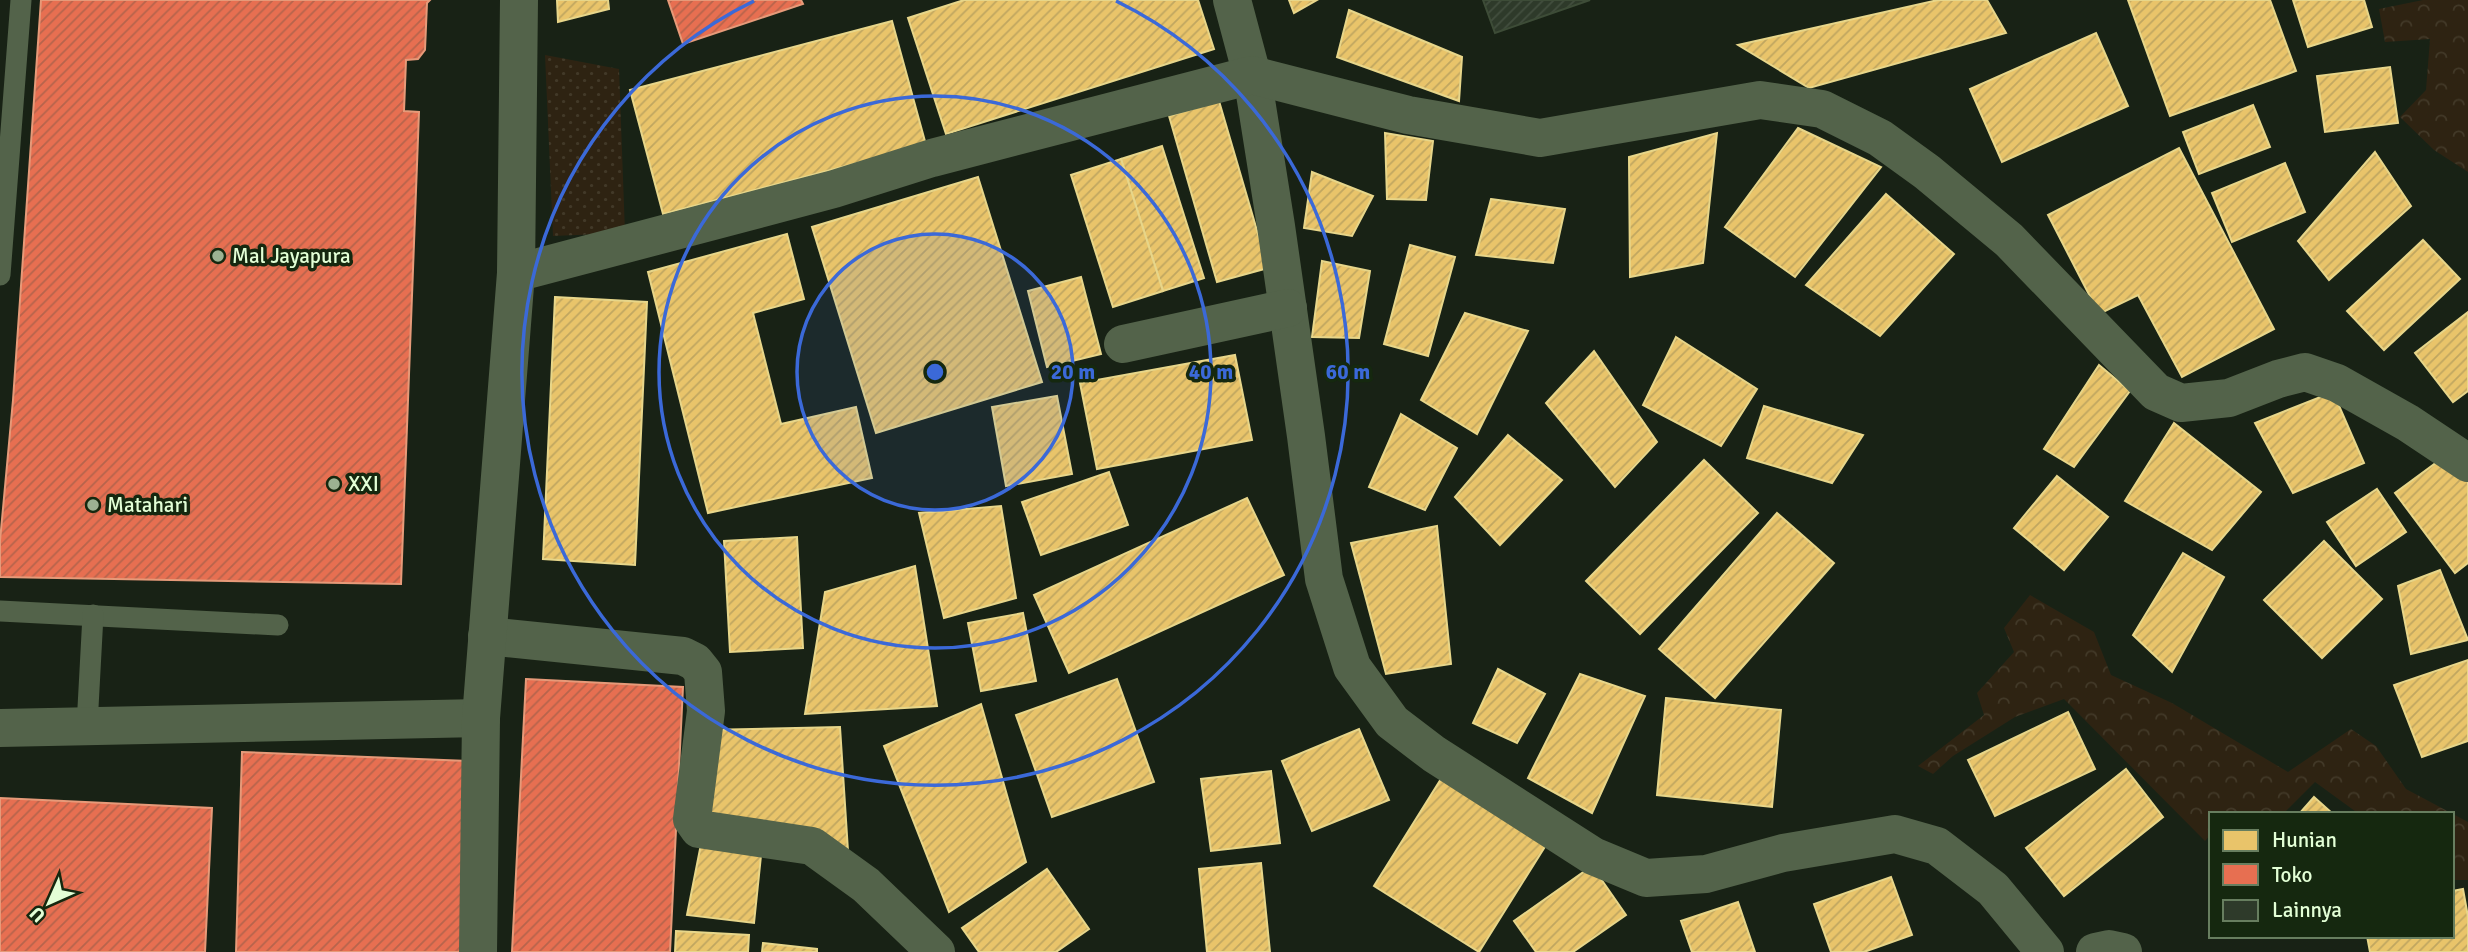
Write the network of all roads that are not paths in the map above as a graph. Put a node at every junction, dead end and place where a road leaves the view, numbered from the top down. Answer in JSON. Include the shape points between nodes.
{"nodes":[{"id":1,"x":21,"y":0,"type":"edge"},
{"id":2,"x":519,"y":0,"type":"edge"},
{"id":3,"x":1232,"y":0,"type":"edge"},
{"id":4,"x":1252,"y":75,"type":"junction"},
{"id":5,"x":516,"y":273,"type":"junction"},
{"id":6,"x":0,"y":275,"type":"edge"},
{"id":7,"x":1288,"y":308,"type":"junction"},
{"id":8,"x":1123,"y":344,"type":"dead end"},
{"id":9,"x":2468,"y":463,"type":"edge"},
{"id":10,"x":0,"y":611,"type":"edge"},
{"id":11,"x":93,"y":615,"type":"junction"},
{"id":12,"x":278,"y":625,"type":"dead end"},
{"id":13,"x":487,"y":636,"type":"junction"},
{"id":14,"x":481,"y":718,"type":"junction"},
{"id":15,"x":87,"y":726,"type":"junction"},
{"id":16,"x":0,"y":728,"type":"edge"},
{"id":17,"x":478,"y":952,"type":"edge"},
{"id":18,"x":936,"y":952,"type":"edge"},
{"id":19,"x":2045,"y":952,"type":"edge"},
{"id":20,"x":2095,"y":952,"type":"edge"},
{"id":21,"x":2123,"y":952,"type":"edge"}],
"edges":[{"from":1,"to":6,"type":"lane"},
{"from":2,"to":5,"type":"street"},
{"from":3,"to":4,"type":"street"},
{"from":4,"to":5,"type":"street"},
{"from":4,"to":7,"type":"street"},
{"from":4,"to":9,"type":"street","via":[[1408,115],[1540,138],[1760,100],[1822,109],[1880,138],[2009,240],[2156,392],[2181,403],[2229,398],[2305,372],[2361,396]]},
{"from":5,"to":13,"type":"street"},
{"from":7,"to":8,"type":"street"},
{"from":7,"to":19,"type":"street","via":[[1324,579],[1352,667],[1392,722],[1572,844],[1646,878],[1706,874],[1783,853],[1895,834],[1937,846],[1993,889]]},
{"from":10,"to":11,"type":"lane"},
{"from":11,"to":12,"type":"lane"},
{"from":11,"to":15,"type":"lane"},
{"from":13,"to":14,"type":"street"},
{"from":13,"to":18,"type":"street","via":[[683,656],[695,663],[703,672],[706,711],[692,819],[699,830],[812,846],[866,885]]},
{"from":14,"to":15,"type":"street"},
{"from":14,"to":17,"type":"street"},
{"from":15,"to":16,"type":"street"},
{"from":20,"to":21,"type":"street","via":[[2109,948]]}]}
